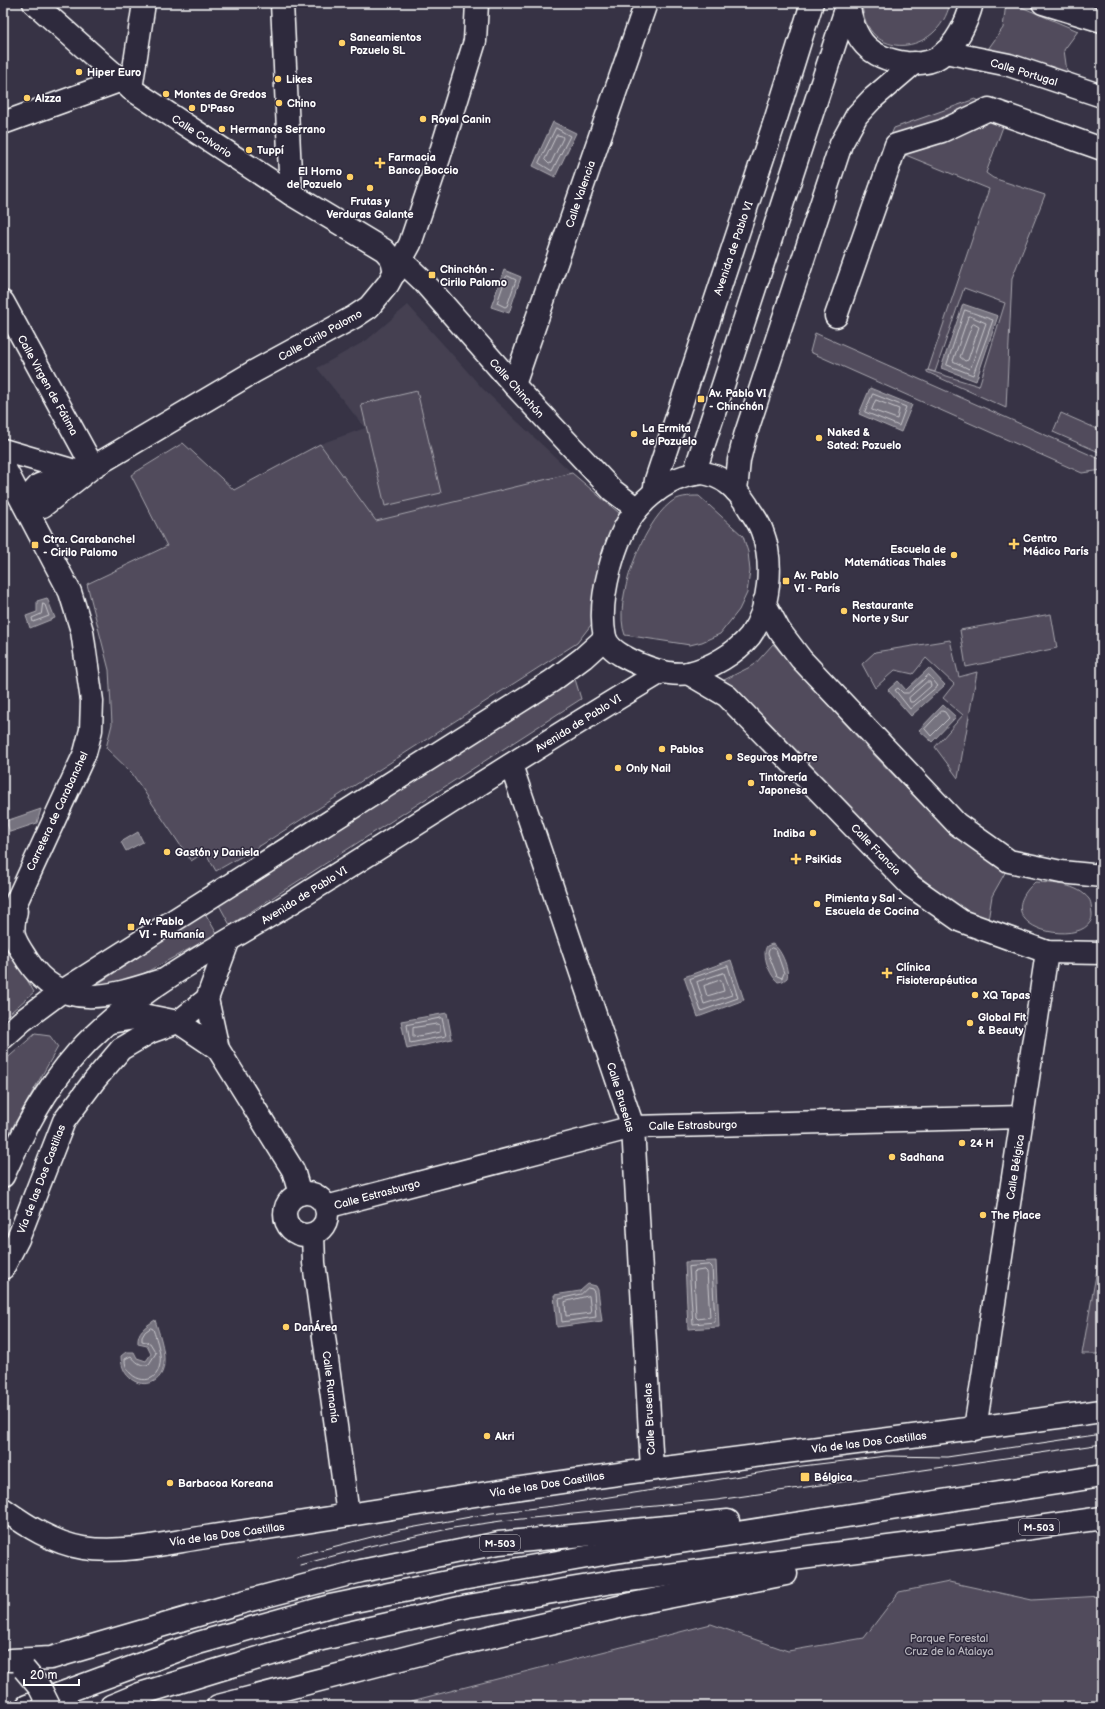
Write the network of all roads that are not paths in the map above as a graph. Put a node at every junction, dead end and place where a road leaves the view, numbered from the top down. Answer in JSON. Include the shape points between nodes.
{"nodes":[{"id":1,"x":34,"y":3,"type":"edge"},
{"id":2,"x":144,"y":3,"type":"edge"},
{"id":3,"x":282,"y":3,"type":"edge"},
{"id":4,"x":477,"y":3,"type":"edge"},
{"id":5,"x":646,"y":3,"type":"edge"},
{"id":6,"x":812,"y":3,"type":"edge"},
{"id":7,"x":848,"y":3,"type":"edge"},
{"id":8,"x":972,"y":3,"type":"edge"},
{"id":9,"x":1043,"y":3,"type":"edge"},
{"id":10,"x":1102,"y":21,"type":"edge"},
{"id":11,"x":945,"y":52,"type":"junction"},
{"id":12,"x":914,"y":64,"type":"junction"},
{"id":13,"x":126,"y":84,"type":"junction"},
{"id":14,"x":1102,"y":96,"type":"edge"},
{"id":15,"x":3,"y":123,"type":"edge"},
{"id":16,"x":1102,"y":149,"type":"edge"},
{"id":17,"x":290,"y":194,"type":"junction"},
{"id":18,"x":398,"y":257,"type":"junction"},
{"id":19,"x":3,"y":302,"type":"edge"},
{"id":20,"x":836,"y":316,"type":"dead end"},
{"id":21,"x":514,"y":385,"type":"junction"},
{"id":22,"x":3,"y":450,"type":"edge"},
{"id":23,"x":3,"y":465,"type":"edge"},
{"id":24,"x":84,"y":469,"type":"junction"},
{"id":25,"x":694,"y":474,"type":"junction"},
{"id":26,"x":736,"y":491,"type":"junction"},
{"id":27,"x":654,"y":493,"type":"junction"},
{"id":28,"x":26,"y":507,"type":"junction"},
{"id":29,"x":637,"y":509,"type":"junction"},
{"id":30,"x":764,"y":602,"type":"junction"},
{"id":31,"x":605,"y":638,"type":"junction"},
{"id":32,"x":661,"y":672,"type":"junction"},
{"id":33,"x":688,"y":673,"type":"junction"},
{"id":34,"x":511,"y":765,"type":"junction"},
{"id":35,"x":1102,"y":876,"type":"edge"},
{"id":36,"x":21,"y":890,"type":"junction"},
{"id":37,"x":3,"y":932,"type":"edge"},
{"id":38,"x":228,"y":942,"type":"junction"},
{"id":39,"x":1046,"y":952,"type":"junction"},
{"id":40,"x":1102,"y":953,"type":"edge"},
{"id":41,"x":165,"y":979,"type":"junction"},
{"id":42,"x":61,"y":992,"type":"junction"},
{"id":43,"x":207,"y":999,"type":"junction"},
{"id":44,"x":110,"y":1022,"type":"junction"},
{"id":45,"x":178,"y":1022,"type":"junction"},
{"id":46,"x":3,"y":1038,"type":"edge"},
{"id":47,"x":218,"y":1049,"type":"junction"},
{"id":48,"x":1022,"y":1117,"type":"junction"},
{"id":49,"x":633,"y":1127,"type":"junction"},
{"id":50,"x":3,"y":1176,"type":"edge"},
{"id":51,"x":300,"y":1194,"type":"junction"},
{"id":52,"x":326,"y":1207,"type":"junction"},
{"id":53,"x":313,"y":1235,"type":"junction"},
{"id":54,"x":3,"y":1268,"type":"edge"},
{"id":55,"x":1102,"y":1411,"type":"edge"},
{"id":56,"x":975,"y":1429,"type":"junction"},
{"id":57,"x":652,"y":1469,"type":"junction"},
{"id":58,"x":1102,"y":1476,"type":"edge"},
{"id":59,"x":1002,"y":1491,"type":"junction"},
{"id":60,"x":3,"y":1508,"type":"edge"},
{"id":61,"x":348,"y":1515,"type":"junction"},
{"id":62,"x":1102,"y":1518,"type":"edge"},
{"id":63,"x":976,"y":1536,"type":"junction"},
{"id":64,"x":13,"y":1662,"type":"edge"},
{"id":65,"x":27,"y":1706,"type":"edge"},
{"id":66,"x":49,"y":1706,"type":"edge"},
{"id":67,"x":111,"y":1706,"type":"edge"},
{"id":68,"x":218,"y":1706,"type":"edge"}],
"edges":[{"from":1,"to":13,"type":"main road","name":"Calle Calvario"},
{"from":2,"to":13,"type":"main road"},
{"from":3,"to":17,"type":"main road"},
{"from":4,"to":18,"type":"main road","name":"Calle Cirilo Palomo","via":[[475,41],[439,158]]},
{"from":5,"to":21,"type":"main road","name":"Calle Valencia"},
{"from":6,"to":27,"type":"main road","name":"Avenida de Pablo VI","via":[[779,111],[682,397]]},
{"from":7,"to":12,"type":"main road","via":[[855,32],[868,49],[888,59]]},
{"from":7,"to":25,"type":"main road"},
{"from":8,"to":11,"type":"main road","via":[[956,39]]},
{"from":9,"to":10,"type":"main road"},
{"from":11,"to":12,"type":"main road","via":[[931,61]]},
{"from":11,"to":14,"type":"main road","name":"Calle Portugal","via":[[1009,65]]},
{"from":12,"to":26,"type":"main road","via":[[857,115],[841,144],[745,436],[739,460]]},
{"from":13,"to":15,"type":"main road"},
{"from":13,"to":17,"type":"main road","name":"Calle Calvario"},
{"from":16,"to":20,"type":"main road","via":[[989,109],[942,131],[896,145]]},
{"from":17,"to":18,"type":"main road","name":"Calle Calvario"},
{"from":18,"to":21,"type":"main road","name":"Calle Chinchón","via":[[423,281]]},
{"from":18,"to":24,"type":"main road","name":"Calle Cirilo Palomo","via":[[369,307]]},
{"from":19,"to":24,"type":"main road","name":"Calle Virgen de Fátima"},
{"from":21,"to":29,"type":"main road","name":"Calle Chinchón","via":[[612,490]]},
{"from":22,"to":24,"type":"main road"},
{"from":23,"to":28,"type":"main road","name":"Carretera de Carabanchel"},
{"from":24,"to":28,"type":"main road","name":"Calle Cirilo Palomo","via":[[39,485],[30,495]]},
{"from":25,"to":26,"type":"main road","via":[[712,474],[728,482]]},
{"from":25,"to":27,"type":"main road","via":[[677,479]]},
{"from":26,"to":30,"type":"main road","via":[[755,518],[766,546],[768,578]]},
{"from":27,"to":29,"type":"main road"},
{"from":28,"to":36,"type":"main road","name":"Carretera de Carabanchel","via":[[70,592],[82,632],[92,701],[91,730],[85,753]]},
{"from":29,"to":31,"type":"main road","via":[[622,536],[607,582]]},
{"from":30,"to":33,"type":"main road","via":[[759,620],[740,646],[727,656]]},
{"from":30,"to":35,"type":"main road","via":[[779,630],[801,659],[957,824],[1009,861],[1061,872]]},
{"from":31,"to":32,"type":"main road","via":[[617,653]]},
{"from":31,"to":42,"type":"main road","via":[[552,681]]},
{"from":32,"to":33,"type":"main road"},
{"from":32,"to":34,"type":"main road","name":"Avenida de Pablo VI"},
{"from":33,"to":39,"type":"main road","name":"Calle Francia","via":[[727,696],[911,886],[961,921]]},
{"from":34,"to":38,"type":"main road","name":"Avenida de Pablo VI"},
{"from":34,"to":49,"type":"main road","name":"Calle Bruselas"},
{"from":36,"to":37,"type":"main road","name":"Carretera de Carabanchel"},
{"from":36,"to":42,"type":"main road","via":[[12,930],[15,938],[34,970],[46,983]]},
{"from":38,"to":41,"type":"main road","name":"Avenida de Pablo VI"},
{"from":38,"to":43,"type":"main road"},
{"from":39,"to":40,"type":"main road","name":"Calle Francia"},
{"from":39,"to":48,"type":"main road","name":"Calle Bélgica"},
{"from":41,"to":42,"type":"main road","via":[[126,992],[91,997]]},
{"from":41,"to":44,"type":"main road","name":"Avenida de Pablo VI"},
{"from":42,"to":46,"type":"main road"},
{"from":43,"to":45,"type":"main road","name":"Vía de las Dos Castillas"},
{"from":43,"to":47,"type":"main road"},
{"from":44,"to":45,"type":"main road","via":[[148,1016]]},
{"from":44,"to":50,"type":"main road","name":"Avenida de Pablo VI","via":[[78,1053],[45,1095]]},
{"from":45,"to":47,"type":"main road"},
{"from":45,"to":54,"type":"main road","name":"Vía de las Dos Castillas","via":[[150,1032],[121,1049],[64,1121],[18,1239]]},
{"from":47,"to":51,"type":"main road","via":[[293,1170]]},
{"from":48,"to":49,"type":"main road","name":"Calle Estrasburgo"},
{"from":48,"to":56,"type":"main road","name":"Calle Bélgica"},
{"from":49,"to":52,"type":"main road","name":"Calle Estrasburgo"},
{"from":49,"to":57,"type":"main road","name":"Calle Bruselas"},
{"from":51,"to":52,"type":"main road","via":[[314,1195],[321,1199]]},
{"from":51,"to":53,"type":"main road","via":[[289,1202],[284,1214],[286,1221],[288,1227],[299,1235]]},
{"from":52,"to":53,"type":"main road","via":[[327,1219],[324,1226]]},
{"from":53,"to":61,"type":"main road","name":"Calle Rumanía","via":[[314,1263]]},
{"from":55,"to":56,"type":"main road","name":"Vía de las Dos Castillas"},
{"from":56,"to":57,"type":"main road","name":"Vía de las Dos Castillas"},
{"from":57,"to":61,"type":"main road","name":"Vía de las Dos Castillas"},
{"from":58,"to":59,"type":"main road","number":"M-503"},
{"from":59,"to":64,"type":"main road","number":"M-503","via":[[500,1543],[361,1571],[239,1603],[51,1658]]},
{"from":59,"to":65,"type":"main road","number":"M-503","via":[[609,1553],[330,1606],[198,1644]]},
{"from":60,"to":61,"type":"main road","name":"Vía de las Dos Castillas","via":[[22,1523],[55,1541],[84,1548],[126,1548],[328,1520]]},
{"from":62,"to":63,"type":"main road","number":"M-503"},
{"from":63,"to":67,"type":"main road","number":"M-503","via":[[613,1582],[468,1606],[322,1639],[140,1694]]},
{"from":63,"to":68,"type":"main road","number":"M-503","via":[[624,1606],[455,1645]]},
{"from":64,"to":66,"type":"main road","bridge":true,"via":[[40,1688]]}]}
